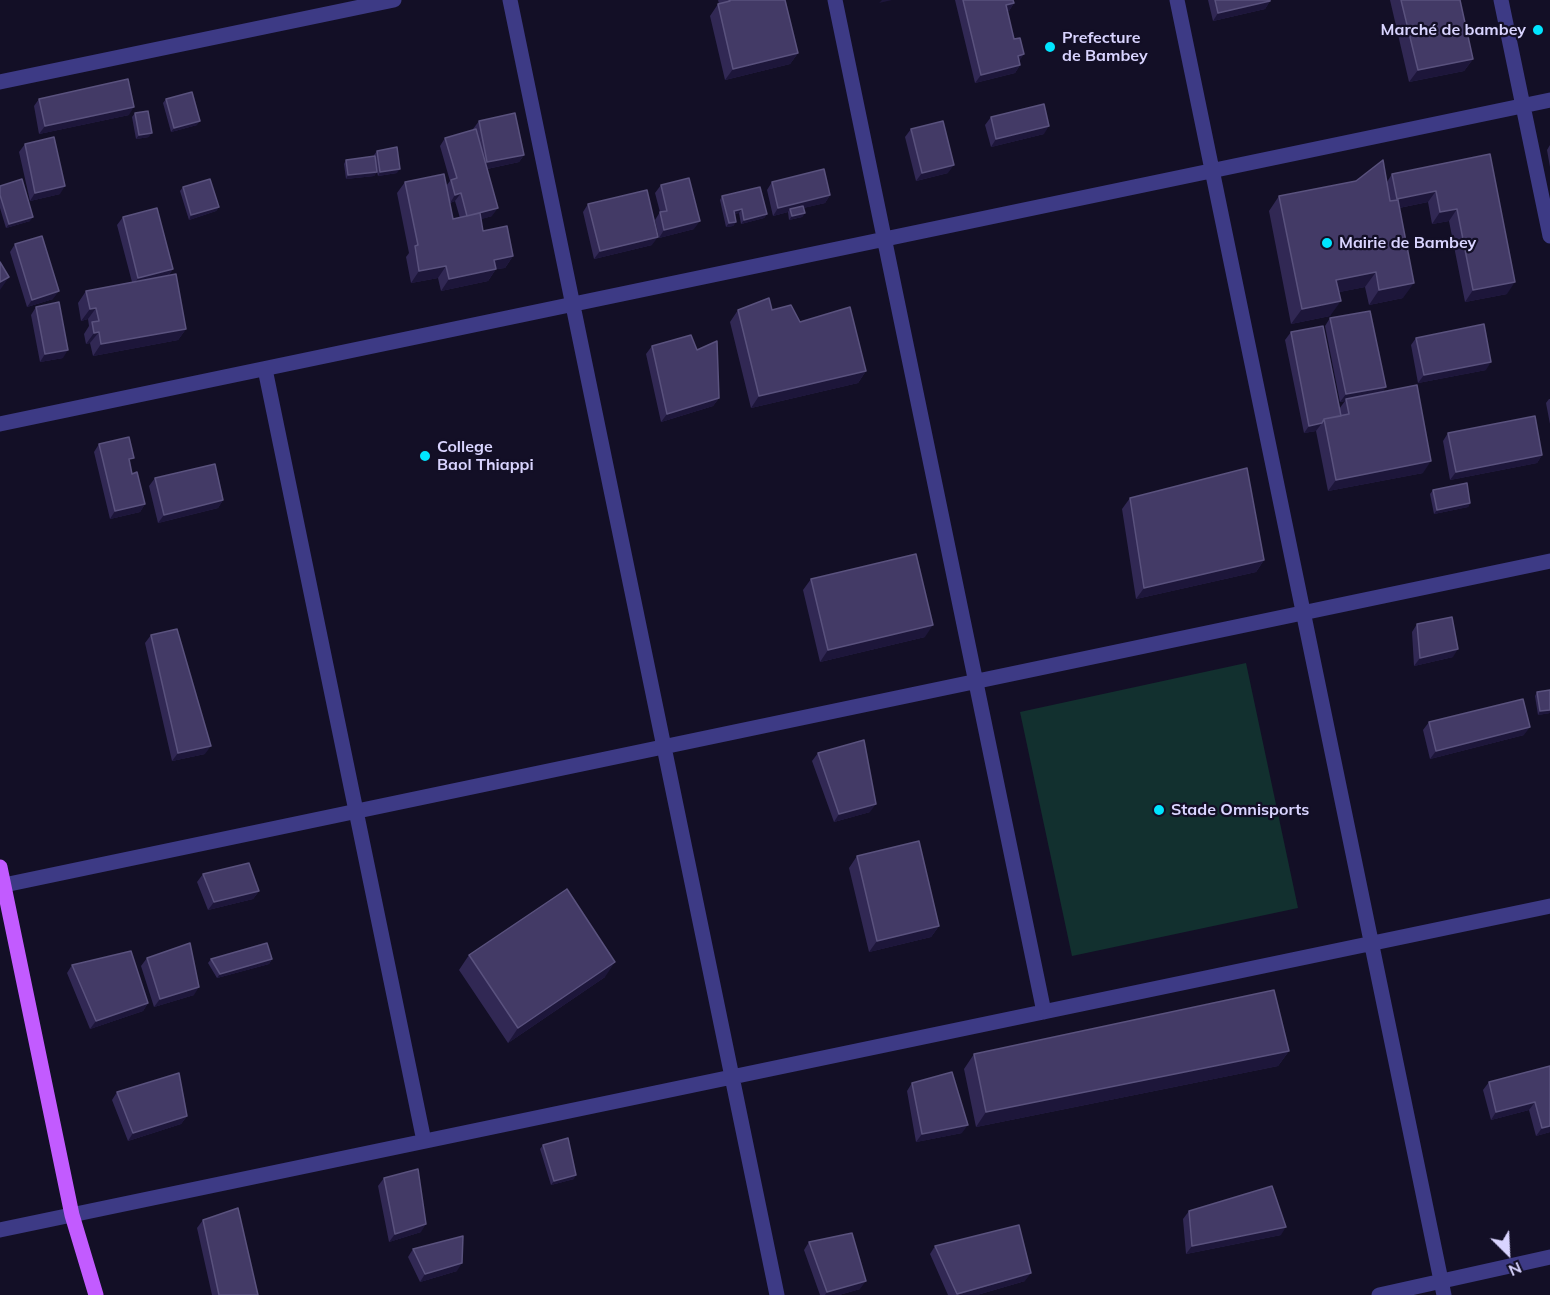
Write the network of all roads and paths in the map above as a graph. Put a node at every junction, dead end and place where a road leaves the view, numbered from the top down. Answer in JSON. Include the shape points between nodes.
{"nodes":[{"id":1,"x":394,"y":0,"type":"edge"},
{"id":2,"x":510,"y":0,"type":"edge"},
{"id":3,"x":835,"y":0,"type":"edge"},
{"id":4,"x":1177,"y":0,"type":"edge"},
{"id":5,"x":1501,"y":0,"type":"edge"},
{"id":6,"x":0,"y":82,"type":"edge"},
{"id":7,"x":1550,"y":100,"type":"edge"},
{"id":8,"x":1523,"y":106,"type":"junction"},
{"id":9,"x":1213,"y":171,"type":"junction"},
{"id":10,"x":1550,"y":236,"type":"edge"},
{"id":11,"x":884,"y":239,"type":"junction"},
{"id":12,"x":573,"y":304,"type":"junction"},
{"id":13,"x":264,"y":369,"type":"junction"},
{"id":14,"x":0,"y":424,"type":"edge"},
{"id":15,"x":1550,"y":561,"type":"edge"},
{"id":16,"x":1304,"y":613,"type":"junction"},
{"id":17,"x":976,"y":681,"type":"junction"},
{"id":18,"x":665,"y":746,"type":"junction"},
{"id":19,"x":356,"y":811,"type":"junction"},
{"id":20,"x":0,"y":867,"type":"edge"},
{"id":21,"x":2,"y":885,"type":"edge"},
{"id":22,"x":1550,"y":906,"type":"edge"},
{"id":23,"x":1372,"y":943,"type":"junction"},
{"id":24,"x":1044,"y":1012,"type":"junction"},
{"id":25,"x":732,"y":1077,"type":"junction"},
{"id":26,"x":424,"y":1141,"type":"junction"},
{"id":27,"x":72,"y":1215,"type":"junction"},
{"id":28,"x":0,"y":1230,"type":"edge"},
{"id":29,"x":1550,"y":1257,"type":"edge"},
{"id":30,"x":1443,"y":1287,"type":"edge"},
{"id":31,"x":96,"y":1295,"type":"edge"},
{"id":32,"x":777,"y":1295,"type":"edge"},
{"id":33,"x":1379,"y":1295,"type":"edge"}],
"edges":[{"from":1,"to":6,"type":"street"},
{"from":2,"to":12,"type":"street"},
{"from":3,"to":11,"type":"street"},
{"from":4,"to":9,"type":"street"},
{"from":5,"to":8,"type":"street"},
{"from":7,"to":8,"type":"street"},
{"from":8,"to":9,"type":"street"},
{"from":8,"to":10,"type":"street"},
{"from":9,"to":11,"type":"street"},
{"from":9,"to":16,"type":"street"},
{"from":11,"to":12,"type":"street"},
{"from":11,"to":17,"type":"street"},
{"from":12,"to":13,"type":"street"},
{"from":12,"to":18,"type":"street"},
{"from":13,"to":14,"type":"street"},
{"from":13,"to":19,"type":"street"},
{"from":15,"to":16,"type":"street"},
{"from":16,"to":17,"type":"street"},
{"from":16,"to":23,"type":"street"},
{"from":17,"to":18,"type":"street"},
{"from":17,"to":24,"type":"street"},
{"from":18,"to":19,"type":"street"},
{"from":18,"to":25,"type":"street"},
{"from":19,"to":21,"type":"street"},
{"from":19,"to":26,"type":"street"},
{"from":20,"to":21,"type":"main road"},
{"from":21,"to":27,"type":"main road"},
{"from":22,"to":23,"type":"street"},
{"from":23,"to":24,"type":"street"},
{"from":23,"to":30,"type":"street"},
{"from":24,"to":25,"type":"street"},
{"from":25,"to":26,"type":"street"},
{"from":25,"to":32,"type":"street"},
{"from":26,"to":27,"type":"street"},
{"from":27,"to":28,"type":"street"},
{"from":27,"to":31,"type":"main road"},
{"from":29,"to":30,"type":"street"},
{"from":30,"to":33,"type":"street"}]}
